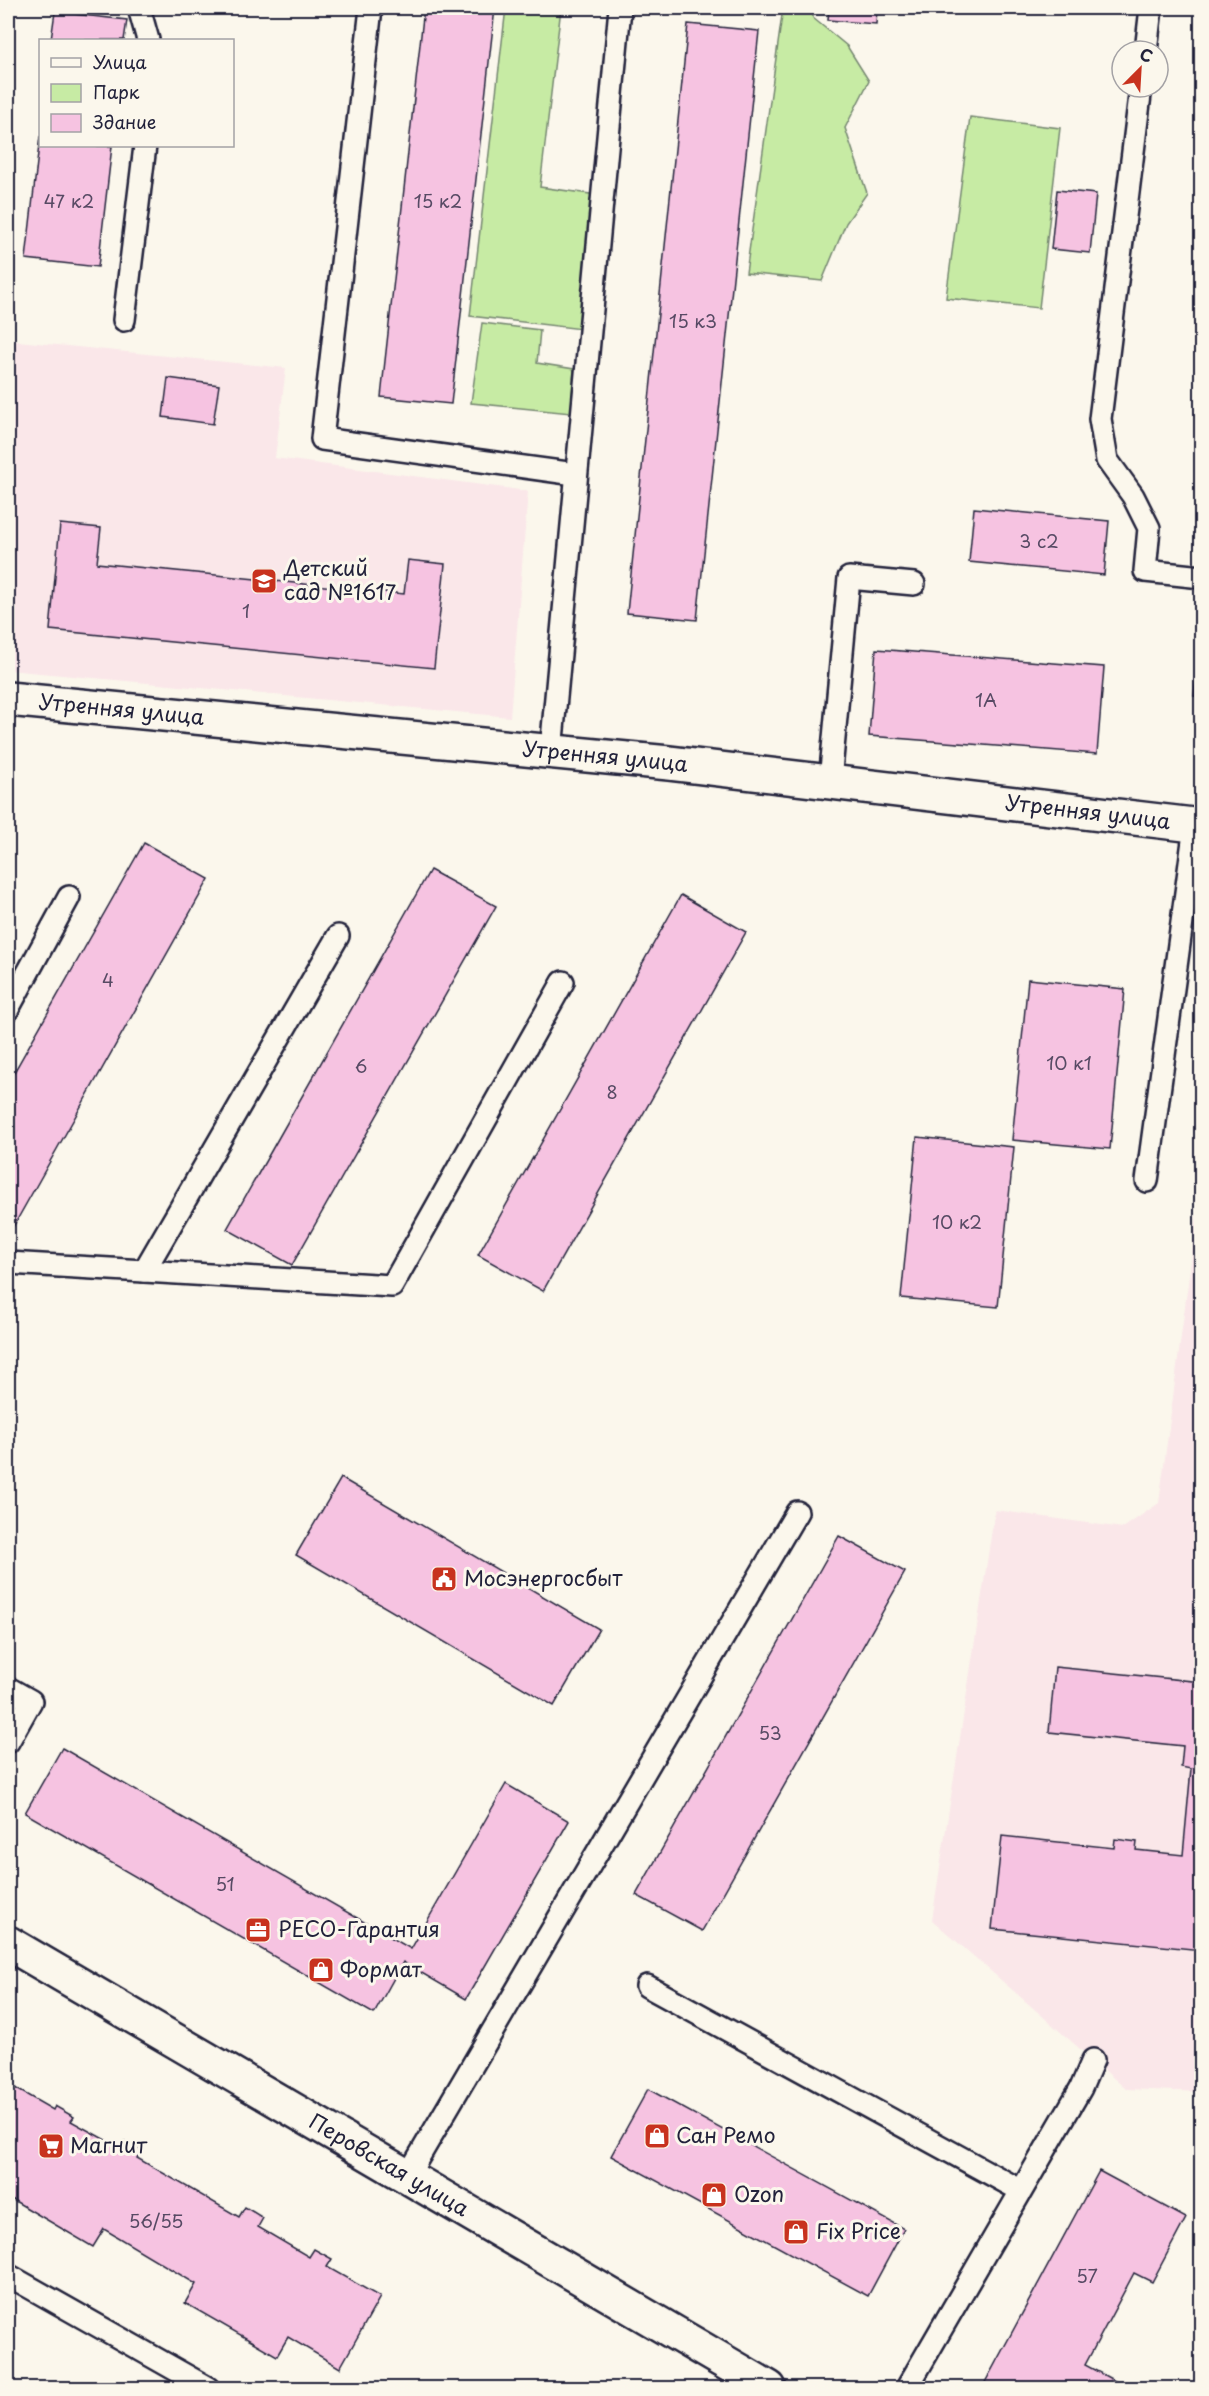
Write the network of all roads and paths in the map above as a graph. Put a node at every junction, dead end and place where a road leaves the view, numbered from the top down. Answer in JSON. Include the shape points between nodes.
{"nodes":[{"id":1,"x":139,"y":8,"type":"edge"},
{"id":2,"x":371,"y":8,"type":"edge"},
{"id":3,"x":620,"y":8,"type":"edge"},
{"id":4,"x":1151,"y":8,"type":"edge"},
{"id":5,"x":148,"y":39,"type":"edge"},
{"id":6,"x":1147,"y":39,"type":"edge"},
{"id":7,"x":1140,"y":99,"type":"edge"},
{"id":8,"x":145,"y":147,"type":"edge"},
{"id":9,"x":124,"y":320,"type":"dead end"},
{"id":10,"x":575,"y":474,"type":"junction"},
{"id":11,"x":1202,"y":577,"type":"edge"},
{"id":12,"x":914,"y":584,"type":"dead end"},
{"id":13,"x":8,"y":699,"type":"edge"},
{"id":14,"x":551,"y":751,"type":"junction"},
{"id":15,"x":830,"y":781,"type":"junction"},
{"id":16,"x":1198,"y":826,"type":"edge"},
{"id":17,"x":69,"y":897,"type":"dead end"},
{"id":18,"x":338,"y":936,"type":"dead end"},
{"id":19,"x":563,"y":982,"type":"dead end"},
{"id":20,"x":8,"y":1009,"type":"edge"},
{"id":21,"x":1147,"y":1181,"type":"dead end"},
{"id":22,"x":8,"y":1263,"type":"edge"},
{"id":23,"x":144,"y":1271,"type":"junction"},
{"id":24,"x":797,"y":1512,"type":"dead end"},
{"id":25,"x":8,"y":1688,"type":"edge"},
{"id":26,"x":8,"y":1742,"type":"edge"},
{"id":27,"x":8,"y":1943,"type":"edge"},
{"id":28,"x":647,"y":1986,"type":"dead end"},
{"id":29,"x":1093,"y":2060,"type":"dead end"},
{"id":30,"x":407,"y":2177,"type":"junction"},
{"id":31,"x":1020,"y":2190,"type":"junction"},
{"id":32,"x":8,"y":2276,"type":"edge"},
{"id":33,"x":208,"y":2388,"type":"edge"},
{"id":34,"x":769,"y":2388,"type":"edge"},
{"id":35,"x":907,"y":2388,"type":"edge"}],
"edges":[{"from":1,"to":5,"type":"lane"},
{"from":2,"to":10,"type":"lane","via":[[322,439]]},
{"from":3,"to":10,"type":"lane"},
{"from":4,"to":6,"type":"lane"},
{"from":7,"to":11,"type":"lane","via":[[1100,419],[1107,460],[1133,496],[1149,528],[1144,571]]},
{"from":8,"to":9,"type":"lane"},
{"from":10,"to":14,"type":"lane"},
{"from":12,"to":15,"type":"lane","via":[[849,578]]},
{"from":13,"to":14,"type":"street","name":"Утренняя улица"},
{"from":14,"to":15,"type":"street","name":"Утренняя улица"},
{"from":15,"to":16,"type":"street","name":"Утренняя улица"},
{"from":16,"to":21,"type":"lane"},
{"from":17,"to":20,"type":"lane"},
{"from":18,"to":23,"type":"lane"},
{"from":19,"to":23,"type":"lane","via":[[392,1286]]},
{"from":22,"to":23,"type":"lane"},
{"from":24,"to":30,"type":"lane"},
{"from":25,"to":26,"type":"lane","via":[[31,1701]]},
{"from":27,"to":30,"type":"street","name":"Перовская улица"},
{"from":28,"to":31,"type":"lane"},
{"from":29,"to":31,"type":"lane","via":[[1081,2088]]},
{"from":30,"to":34,"type":"street","name":"Перовская улица"},
{"from":31,"to":35,"type":"lane"},
{"from":32,"to":33,"type":"lane"}]}
